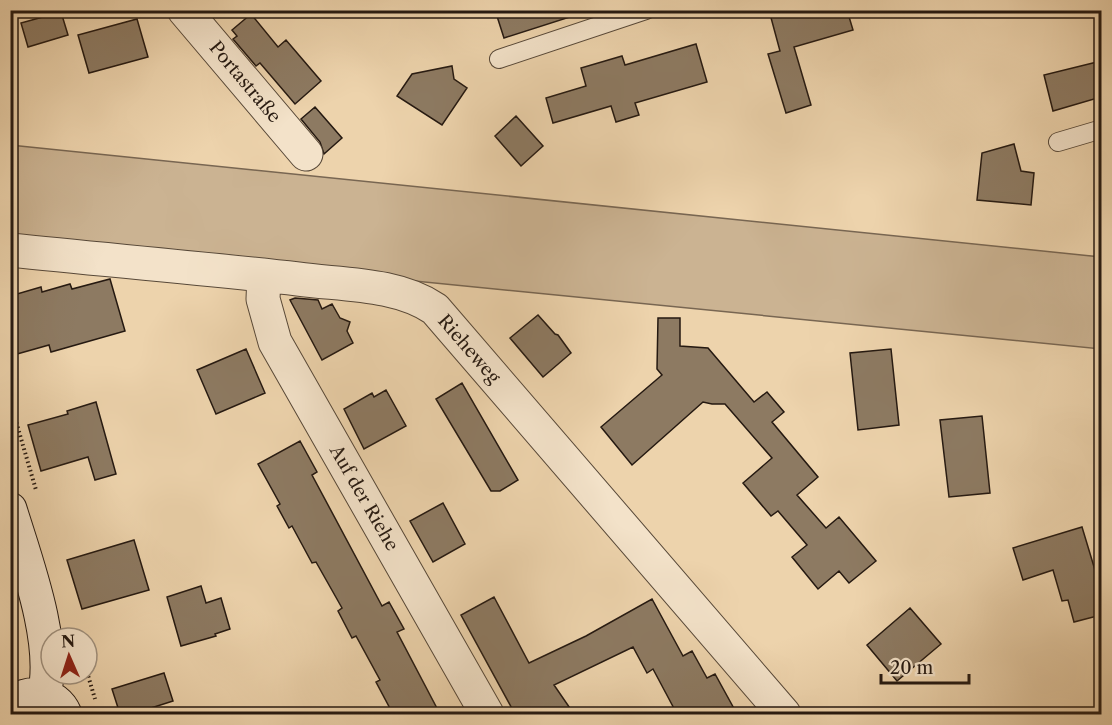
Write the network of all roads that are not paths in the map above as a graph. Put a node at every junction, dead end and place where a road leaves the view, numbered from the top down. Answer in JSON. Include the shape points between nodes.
{"nodes":[{"id":1,"x":184,"y":10,"type":"edge"},
{"id":2,"x":646,"y":10,"type":"edge"},
{"id":3,"x":499,"y":59,"type":"dead end"},
{"id":4,"x":1101,"y":129,"type":"edge"},
{"id":5,"x":1058,"y":142,"type":"dead end"},
{"id":6,"x":306,"y":154,"type":"dead end"},
{"id":7,"x":10,"y":250,"type":"edge"},
{"id":8,"x":264,"y":275,"type":"junction"},
{"id":9,"x":10,"y":509,"type":"edge"},
{"id":10,"x":10,"y":705,"type":"edge"},
{"id":11,"x":54,"y":705,"type":"edge"},
{"id":12,"x":487,"y":714,"type":"edge"},
{"id":13,"x":784,"y":714,"type":"edge"}],
"edges":[{"from":1,"to":6,"type":"street","name":"Portastraße"},
{"from":2,"to":3,"type":"lane"},
{"from":4,"to":5,"type":"lane"},
{"from":7,"to":8,"type":"street","name":"Rieheweg"},
{"from":8,"to":12,"type":"street","name":"Auf der Riehe","via":[[263,299],[275,342]]},
{"from":8,"to":13,"type":"street","name":"Rieheweg","via":[[395,291],[435,309]]},
{"from":9,"to":11,"type":"street","via":[[36,599]]},
{"from":10,"to":11,"type":"street","via":[[30,694]]}]}
